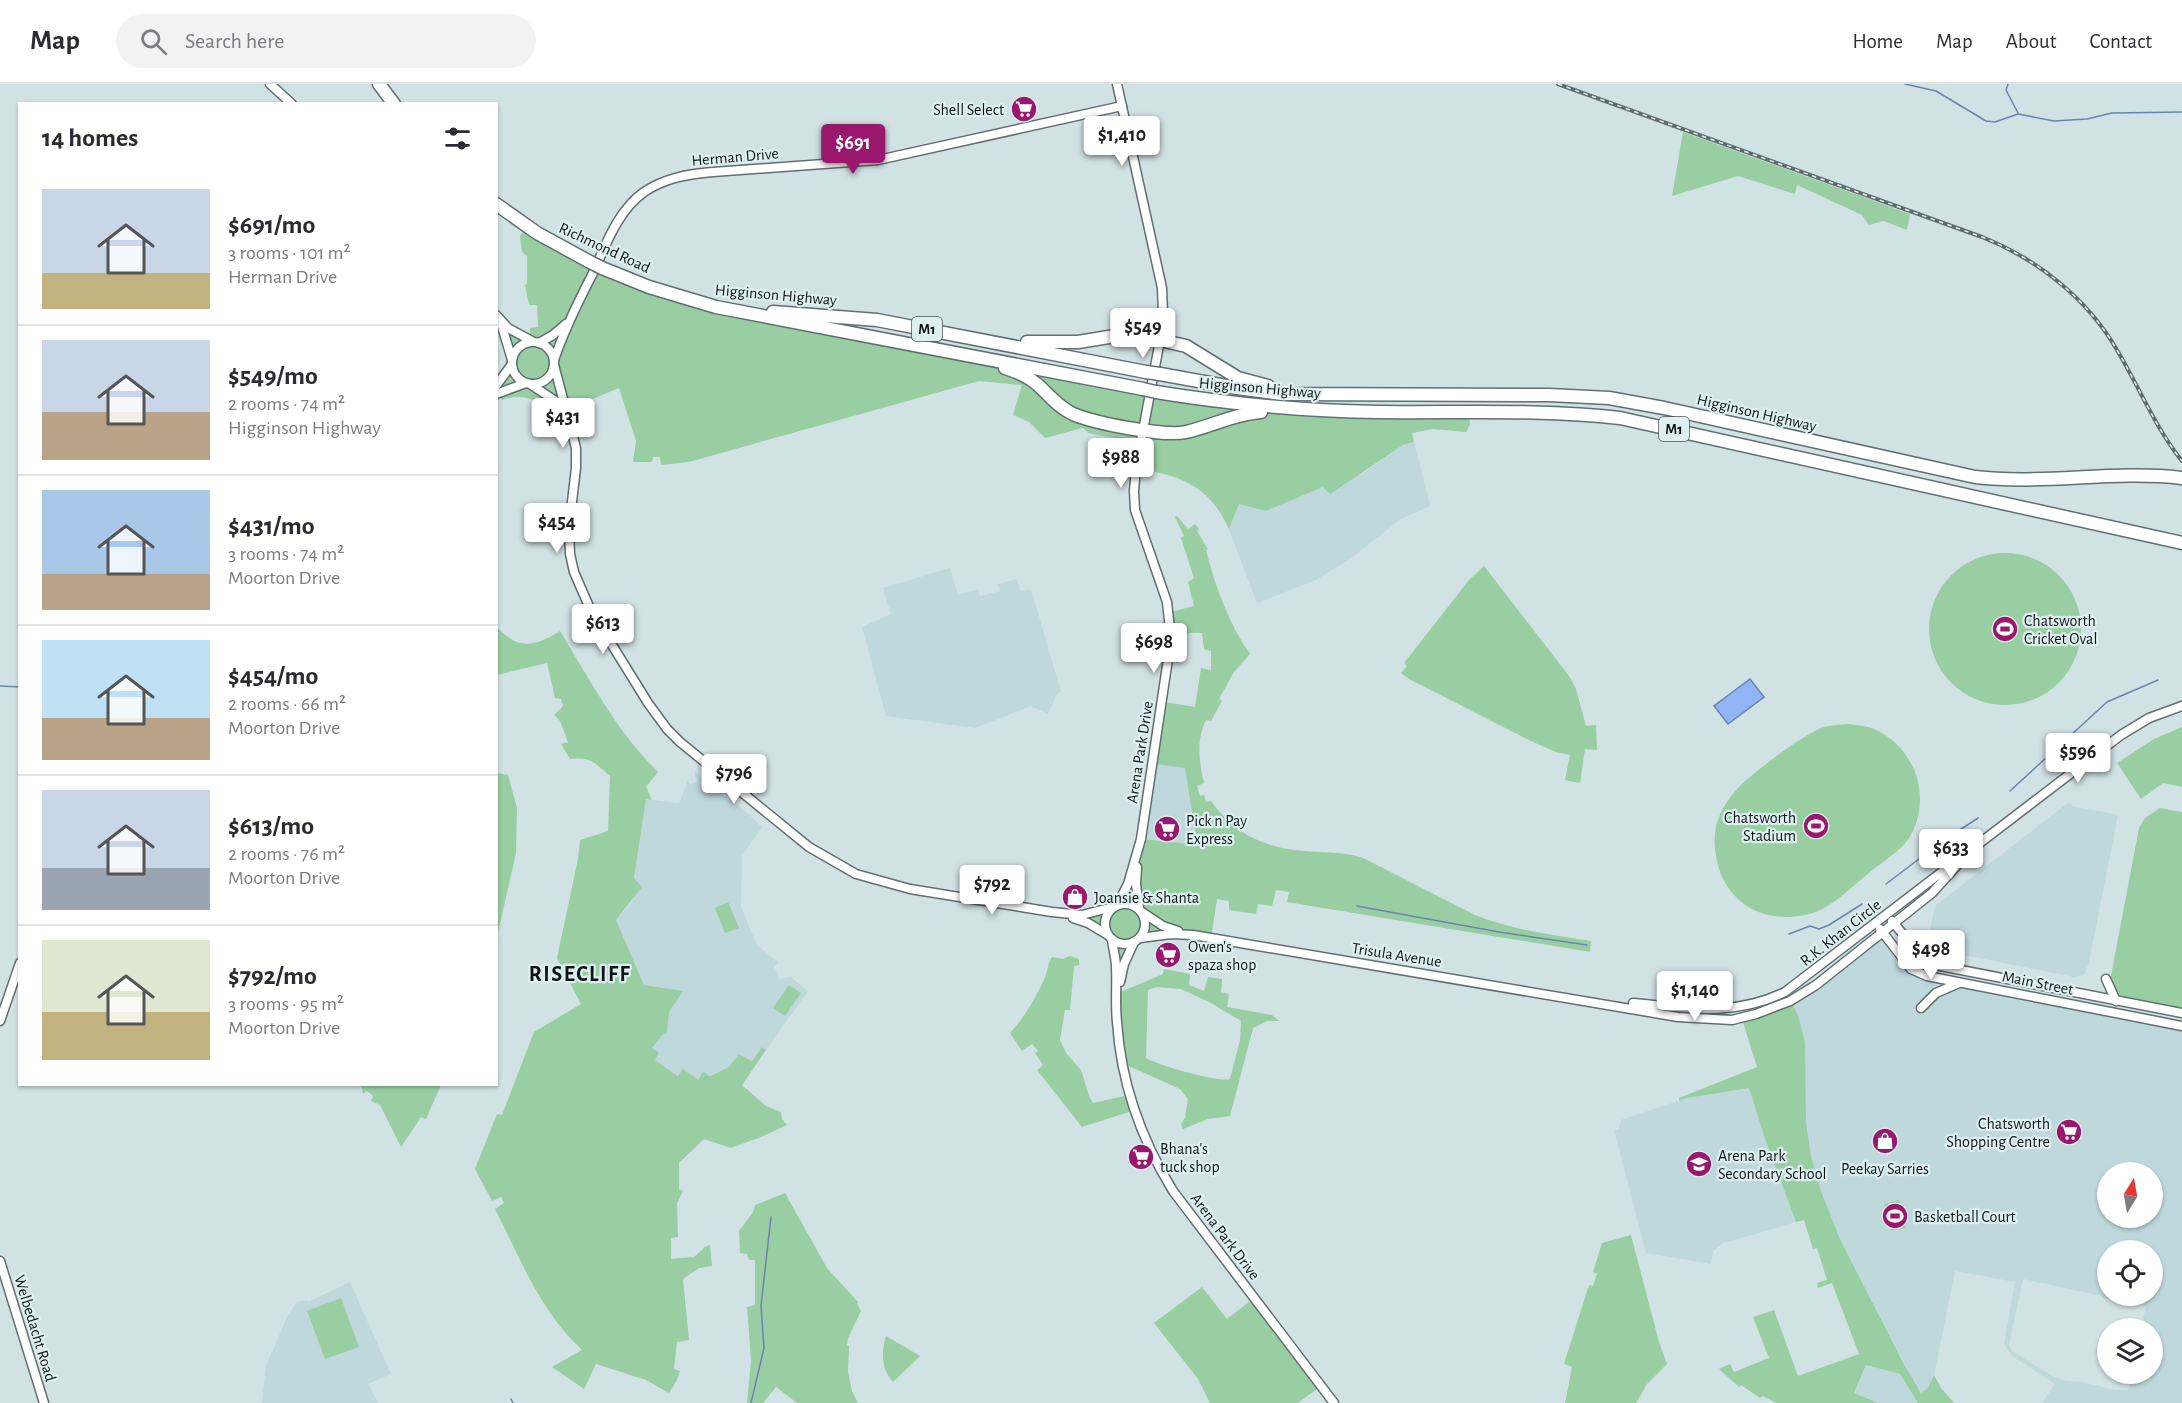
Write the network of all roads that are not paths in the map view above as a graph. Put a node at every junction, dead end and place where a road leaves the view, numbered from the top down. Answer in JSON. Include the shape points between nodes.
{"nodes":[{"id":1,"x":270,"y":84,"type":"edge"},
{"id":2,"x":379,"y":84,"type":"edge"},
{"id":3,"x":1117,"y":84,"type":"edge"},
{"id":4,"x":290,"y":102,"type":"edge"},
{"id":5,"x":392,"y":102,"type":"edge"},
{"id":6,"x":1122,"y":106,"type":"junction"},
{"id":7,"x":498,"y":205,"type":"edge"},
{"id":8,"x":706,"y":304,"type":"junction"},
{"id":9,"x":498,"y":318,"type":"edge"},
{"id":10,"x":569,"y":321,"type":"junction"},
{"id":11,"x":954,"y":334,"type":"junction"},
{"id":12,"x":1160,"y":340,"type":"junction"},
{"id":13,"x":536,"y":342,"type":"junction"},
{"id":14,"x":950,"y":352,"type":"junction"},
{"id":15,"x":512,"y":362,"type":"junction"},
{"id":16,"x":554,"y":363,"type":"junction"},
{"id":17,"x":1152,"y":382,"type":"junction"},
{"id":18,"x":498,"y":383,"type":"edge"},
{"id":19,"x":528,"y":384,"type":"junction"},
{"id":20,"x":498,"y":392,"type":"edge"},
{"id":21,"x":1359,"y":395,"type":"junction"},
{"id":22,"x":564,"y":407,"type":"junction"},
{"id":23,"x":1376,"y":412,"type":"junction"},
{"id":24,"x":1144,"y":430,"type":"junction"},
{"id":25,"x":2182,"y":478,"type":"edge"},
{"id":26,"x":2063,"y":516,"type":"junction"},
{"id":27,"x":2182,"y":543,"type":"edge"},
{"id":28,"x":2182,"y":552,"type":"edge"},
{"id":29,"x":2182,"y":706,"type":"edge"},
{"id":30,"x":1139,"y":846,"type":"junction"},
{"id":31,"x":1970,"y":851,"type":"junction"},
{"id":32,"x":1115,"y":906,"type":"junction"},
{"id":33,"x":1140,"y":910,"type":"junction"},
{"id":34,"x":1052,"y":912,"type":"junction"},
{"id":35,"x":1887,"y":915,"type":"junction"},
{"id":36,"x":1876,"y":924,"type":"junction"},
{"id":37,"x":1894,"y":924,"type":"junction"},
{"id":38,"x":1884,"y":933,"type":"junction"},
{"id":39,"x":1193,"y":935,"type":"junction"},
{"id":40,"x":1110,"y":937,"type":"junction"},
{"id":41,"x":1137,"y":940,"type":"junction"},
{"id":42,"x":18,"y":969,"type":"edge"},
{"id":43,"x":2106,"y":979,"type":"dead end"},
{"id":44,"x":1960,"y":982,"type":"junction"},
{"id":45,"x":1785,"y":992,"type":"joint"},
{"id":46,"x":1116,"y":1000,"type":"junction"},
{"id":47,"x":1790,"y":1001,"type":"joint"},
{"id":48,"x":2116,"y":1001,"type":"junction"},
{"id":49,"x":1596,"y":1002,"type":"junction"},
{"id":50,"x":1921,"y":1008,"type":"dead end"},
{"id":51,"x":2182,"y":1013,"type":"edge"},
{"id":52,"x":0,"y":1021,"type":"edge"},
{"id":53,"x":2182,"y":1026,"type":"edge"},
{"id":54,"x":0,"y":1261,"type":"edge"},
{"id":55,"x":44,"y":1403,"type":"edge"},
{"id":56,"x":1334,"y":1403,"type":"edge"}],
"edges":[{"from":1,"to":4,"type":"street"},
{"from":2,"to":5,"type":"highway"},
{"from":3,"to":6,"type":"street","name":"Arena Park Drive"},
{"from":6,"to":10,"type":"street","name":"Herman Drive","via":[[878,160],[687,174],[666,180],[637,198],[619,219]]},
{"from":6,"to":12,"type":"street","name":"Arena Park Drive","via":[[1160,276]]},
{"from":7,"to":8,"type":"highway","name":"Richmond Road","number":"M1","via":[[537,233],[596,265],[649,287]]},
{"from":8,"to":11,"type":"highway","name":"Higginson Highway","number":"M1","via":[[864,318]]},
{"from":8,"to":14,"type":"highway","name":"Higginson Highway","number":"M1"},
{"from":9,"to":13,"type":"street","via":[[519,335]]},
{"from":9,"to":15,"type":"street"},
{"from":10,"to":13,"type":"street","name":"Herman Drive","via":[[553,335]]},
{"from":10,"to":16,"type":"street","name":"Herman Drive"},
{"from":11,"to":12,"type":"highway","via":[[1048,343],[1121,335]]},
{"from":11,"to":17,"type":"highway","name":"Higginson Highway","number":"M1"},
{"from":12,"to":17,"type":"street","name":"Arena Park Drive"},
{"from":12,"to":21,"type":"highway","via":[[1186,346],[1227,372],[1257,384]]},
{"from":13,"to":15,"type":"street","via":[[519,347]]},
{"from":13,"to":16,"type":"street","via":[[549,349]]},
{"from":14,"to":17,"type":"highway","name":"Higginson Highway","number":"M1"},
{"from":14,"to":24,"type":"highway","via":[[1029,378],[1059,406],[1074,414]]},
{"from":15,"to":18,"type":"street"},
{"from":15,"to":19,"type":"street","via":[[516,376]]},
{"from":16,"to":19,"type":"street","via":[[546,380]]},
{"from":16,"to":22,"type":"street"},
{"from":17,"to":21,"type":"highway","name":"Higginson Highway","number":"M1","via":[[1257,392]]},
{"from":17,"to":23,"type":"highway","name":"Higginson Highway","number":"M1","via":[[1248,405]]},
{"from":17,"to":24,"type":"street","name":"Arena Park Drive"},
{"from":19,"to":20,"type":"street"},
{"from":19,"to":22,"type":"street"},
{"from":21,"to":25,"type":"highway","name":"Higginson Highway","number":"M1","via":[[1609,398],[1975,477]]},
{"from":22,"to":34,"type":"street","via":[[576,448],[569,526],[574,572],[591,611],[673,736],[808,847],[856,874],[910,889]]},
{"from":23,"to":24,"type":"highway","via":[[1261,412],[1180,433]]},
{"from":23,"to":26,"type":"highway","name":"Higginson Highway","number":"M1","via":[[1556,412],[1620,418]]},
{"from":24,"to":30,"type":"street","name":"Arena Park Drive","via":[[1135,474],[1135,510],[1163,585],[1171,639]]},
{"from":26,"to":27,"type":"highway","name":"Higginson Highway","number":"M1"},
{"from":26,"to":28,"type":"highway"},
{"from":29,"to":31,"type":"street","name":"R.K. Khan Circle","via":[[2148,718],[2121,735]]},
{"from":30,"to":32,"type":"street","name":"Arena Park Drive","via":[[1128,884]]},
{"from":30,"to":33,"type":"street","name":"Arena Park Drive","via":[[1136,884]]},
{"from":31,"to":35,"type":"street","name":"R.K. Khan Circle"},
{"from":31,"to":37,"type":"street","name":"R.K. Khan Circle","via":[[1932,893]]},
{"from":32,"to":33,"type":"street","via":[[1128,903]]},
{"from":32,"to":34,"type":"street","via":[[1091,914]]},
{"from":32,"to":40,"type":"street","name":"Arena Park Drive","via":[[1106,918]]},
{"from":33,"to":39,"type":"street","name":"Trisula Avenue","via":[[1163,926]]},
{"from":33,"to":41,"type":"street","name":"Arena Park Drive","via":[[1146,926]]},
{"from":34,"to":40,"type":"street","via":[[1081,920]]},
{"from":35,"to":36,"type":"street","name":"R.K. Khan Circle"},
{"from":35,"to":37,"type":"street","name":"Main Street"},
{"from":36,"to":38,"type":"street","name":"Main Street"},
{"from":36,"to":45,"type":"street","name":"R.K. Khan Circle"},
{"from":37,"to":38,"type":"street","name":"R.K. Khan Circle"},
{"from":37,"to":48,"type":"street","name":"Main Street","via":[[1930,963]]},
{"from":38,"to":44,"type":"street","name":"Main Street","via":[[1911,969]]},
{"from":38,"to":47,"type":"street","name":"R.K. Khan Circle"},
{"from":39,"to":41,"type":"street","name":"Trisula Avenue"},
{"from":39,"to":49,"type":"street","name":"Trisula Avenue"},
{"from":40,"to":41,"type":"street","via":[[1124,944]]},
{"from":40,"to":46,"type":"street","name":"Arena Park Drive","via":[[1116,966]]},
{"from":41,"to":46,"type":"street","name":"Arena Park Drive","via":[[1124,964]]},
{"from":42,"to":52,"type":"street"},
{"from":43,"to":48,"type":"street"},
{"from":44,"to":50,"type":"street","via":[[1936,993]]},
{"from":44,"to":53,"type":"street","name":"Main Street"},
{"from":45,"to":49,"type":"street","name":"Trisula Avenue","via":[[1760,1003],[1727,1009]]},
{"from":46,"to":56,"type":"street","name":"Arena Park Drive","via":[[1124,1078],[1153,1157],[1179,1200]]},
{"from":47,"to":49,"type":"street","name":"Trisula Avenue","via":[[1745,1017],[1716,1020]]},
{"from":48,"to":51,"type":"street","name":"Main Street"},
{"from":54,"to":55,"type":"street","name":"Welbedacht Road"}]}
